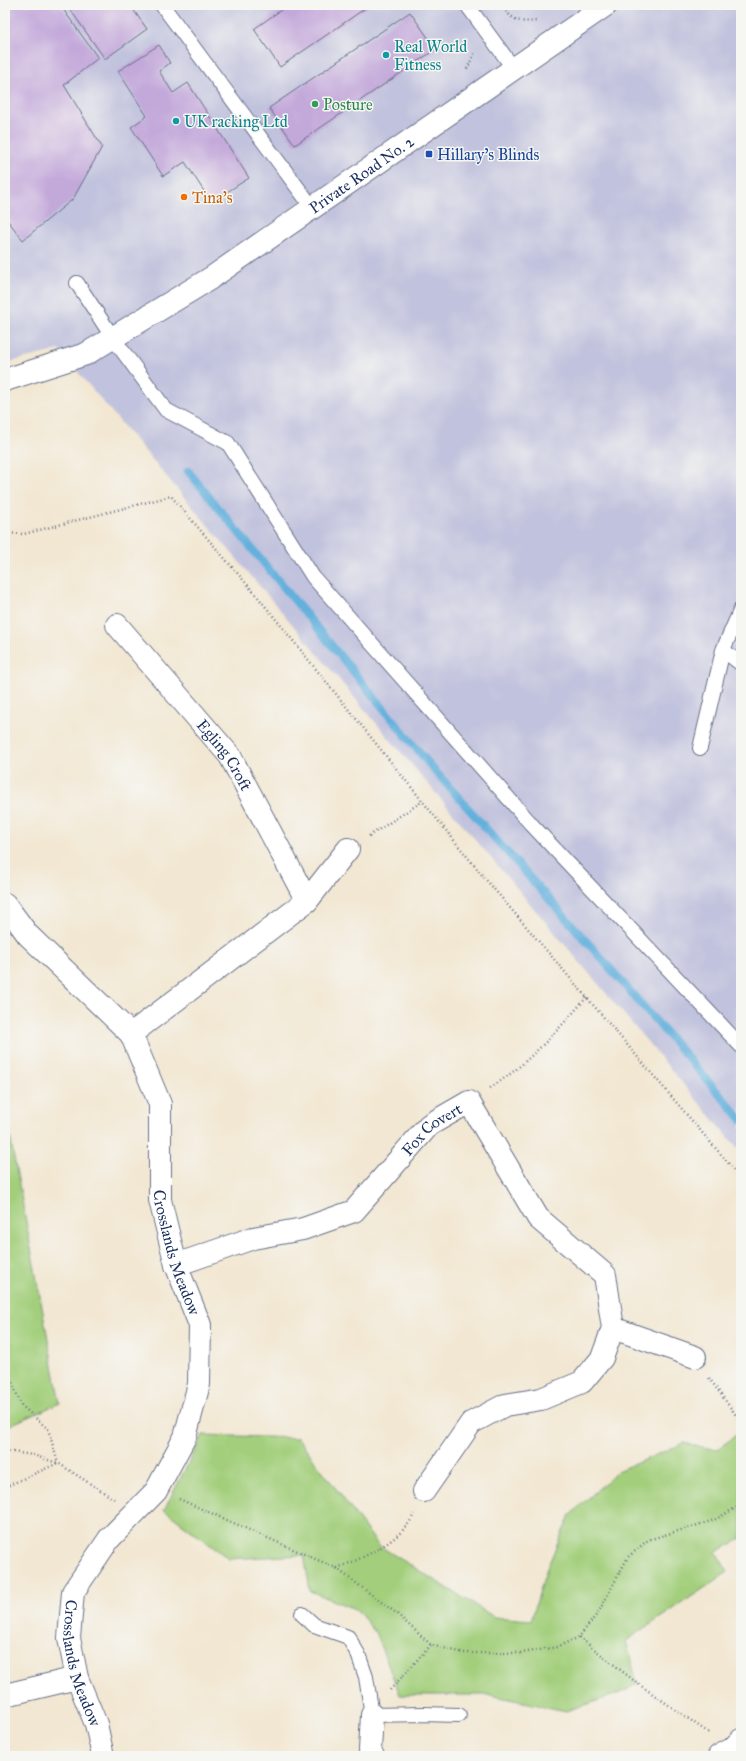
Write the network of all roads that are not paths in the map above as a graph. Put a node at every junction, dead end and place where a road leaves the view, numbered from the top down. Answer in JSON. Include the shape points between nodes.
{"nodes":[{"id":1,"x":162,"y":5,"type":"edge"},
{"id":2,"x":467,"y":5,"type":"edge"},
{"id":3,"x":606,"y":5,"type":"edge"},
{"id":4,"x":514,"y":69,"type":"junction"},
{"id":5,"x":312,"y":207,"type":"junction"},
{"id":6,"x":77,"y":283,"type":"dead end"},
{"id":7,"x":113,"y":338,"type":"junction"},
{"id":8,"x":5,"y":380,"type":"edge"},
{"id":9,"x":741,"y":609,"type":"edge"},
{"id":10,"x":118,"y":625,"type":"dead end"},
{"id":11,"x":724,"y":650,"type":"junction"},
{"id":12,"x":741,"y":664,"type":"edge"},
{"id":13,"x":700,"y":748,"type":"dead end"},
{"id":14,"x":348,"y":849,"type":"road end"},
{"id":15,"x":307,"y":901,"type":"junction"},
{"id":16,"x":5,"y":904,"type":"edge"},
{"id":17,"x":131,"y":1034,"type":"junction"},
{"id":18,"x":741,"y":1046,"type":"edge"},
{"id":19,"x":176,"y":1265,"type":"junction"},
{"id":20,"x":613,"y":1328,"type":"junction"},
{"id":21,"x":695,"y":1358,"type":"road end"},
{"id":22,"x":424,"y":1491,"type":"road end"},
{"id":23,"x":302,"y":1614,"type":"dead end"},
{"id":24,"x":77,"y":1678,"type":"junction"},
{"id":25,"x":5,"y":1695,"type":"edge"},
{"id":26,"x":372,"y":1715,"type":"junction"},
{"id":27,"x":459,"y":1715,"type":"dead end"},
{"id":28,"x":102,"y":1756,"type":"edge"},
{"id":29,"x":373,"y":1756,"type":"edge"}],
"edges":[{"from":1,"to":5,"type":"lane"},
{"from":2,"to":4,"type":"lane"},
{"from":3,"to":4,"type":"street","name":"Private Road No. 2"},
{"from":4,"to":5,"type":"street","name":"Private Road No. 2"},
{"from":5,"to":7,"type":"street","name":"Private Road No. 2","via":[[211,278]]},
{"from":6,"to":7,"type":"lane"},
{"from":7,"to":8,"type":"street","name":"Private Road No. 2","via":[[86,354]]},
{"from":7,"to":18,"type":"lane","via":[[166,410],[228,443],[313,577],[532,824]]},
{"from":9,"to":11,"type":"lane"},
{"from":10,"to":15,"type":"street","name":"Egling Croft","via":[[230,756]]},
{"from":11,"to":12,"type":"lane"},
{"from":11,"to":13,"type":"lane"},
{"from":14,"to":15,"type":"street"},
{"from":15,"to":17,"type":"street"},
{"from":16,"to":17,"type":"street","name":"Crosslands Meadow","via":[[28,934]]},
{"from":17,"to":19,"type":"street","name":"Crosslands Meadow","via":[[160,1104],[160,1200]]},
{"from":19,"to":20,"type":"street","name":"Fox Covert","via":[[253,1238],[303,1228],[354,1210],[429,1125],[469,1102],[538,1218],[605,1275]]},
{"from":19,"to":24,"type":"street","name":"Crosslands Meadow","via":[[200,1325],[199,1384],[185,1438],[156,1491],[110,1539],[73,1592],[69,1638]]},
{"from":20,"to":21,"type":"street"},
{"from":20,"to":22,"type":"street","name":"Fox Covert","via":[[602,1358],[582,1382],[541,1398],[505,1405],[471,1423]]},
{"from":23,"to":26,"type":"lane","via":[[314,1625],[348,1637],[358,1654],[366,1677]]},
{"from":24,"to":25,"type":"street"},
{"from":24,"to":28,"type":"street","name":"Crosslands Meadow","via":[[96,1724]]},
{"from":26,"to":27,"type":"lane"},
{"from":26,"to":29,"type":"street","via":[[370,1750]]}]}
